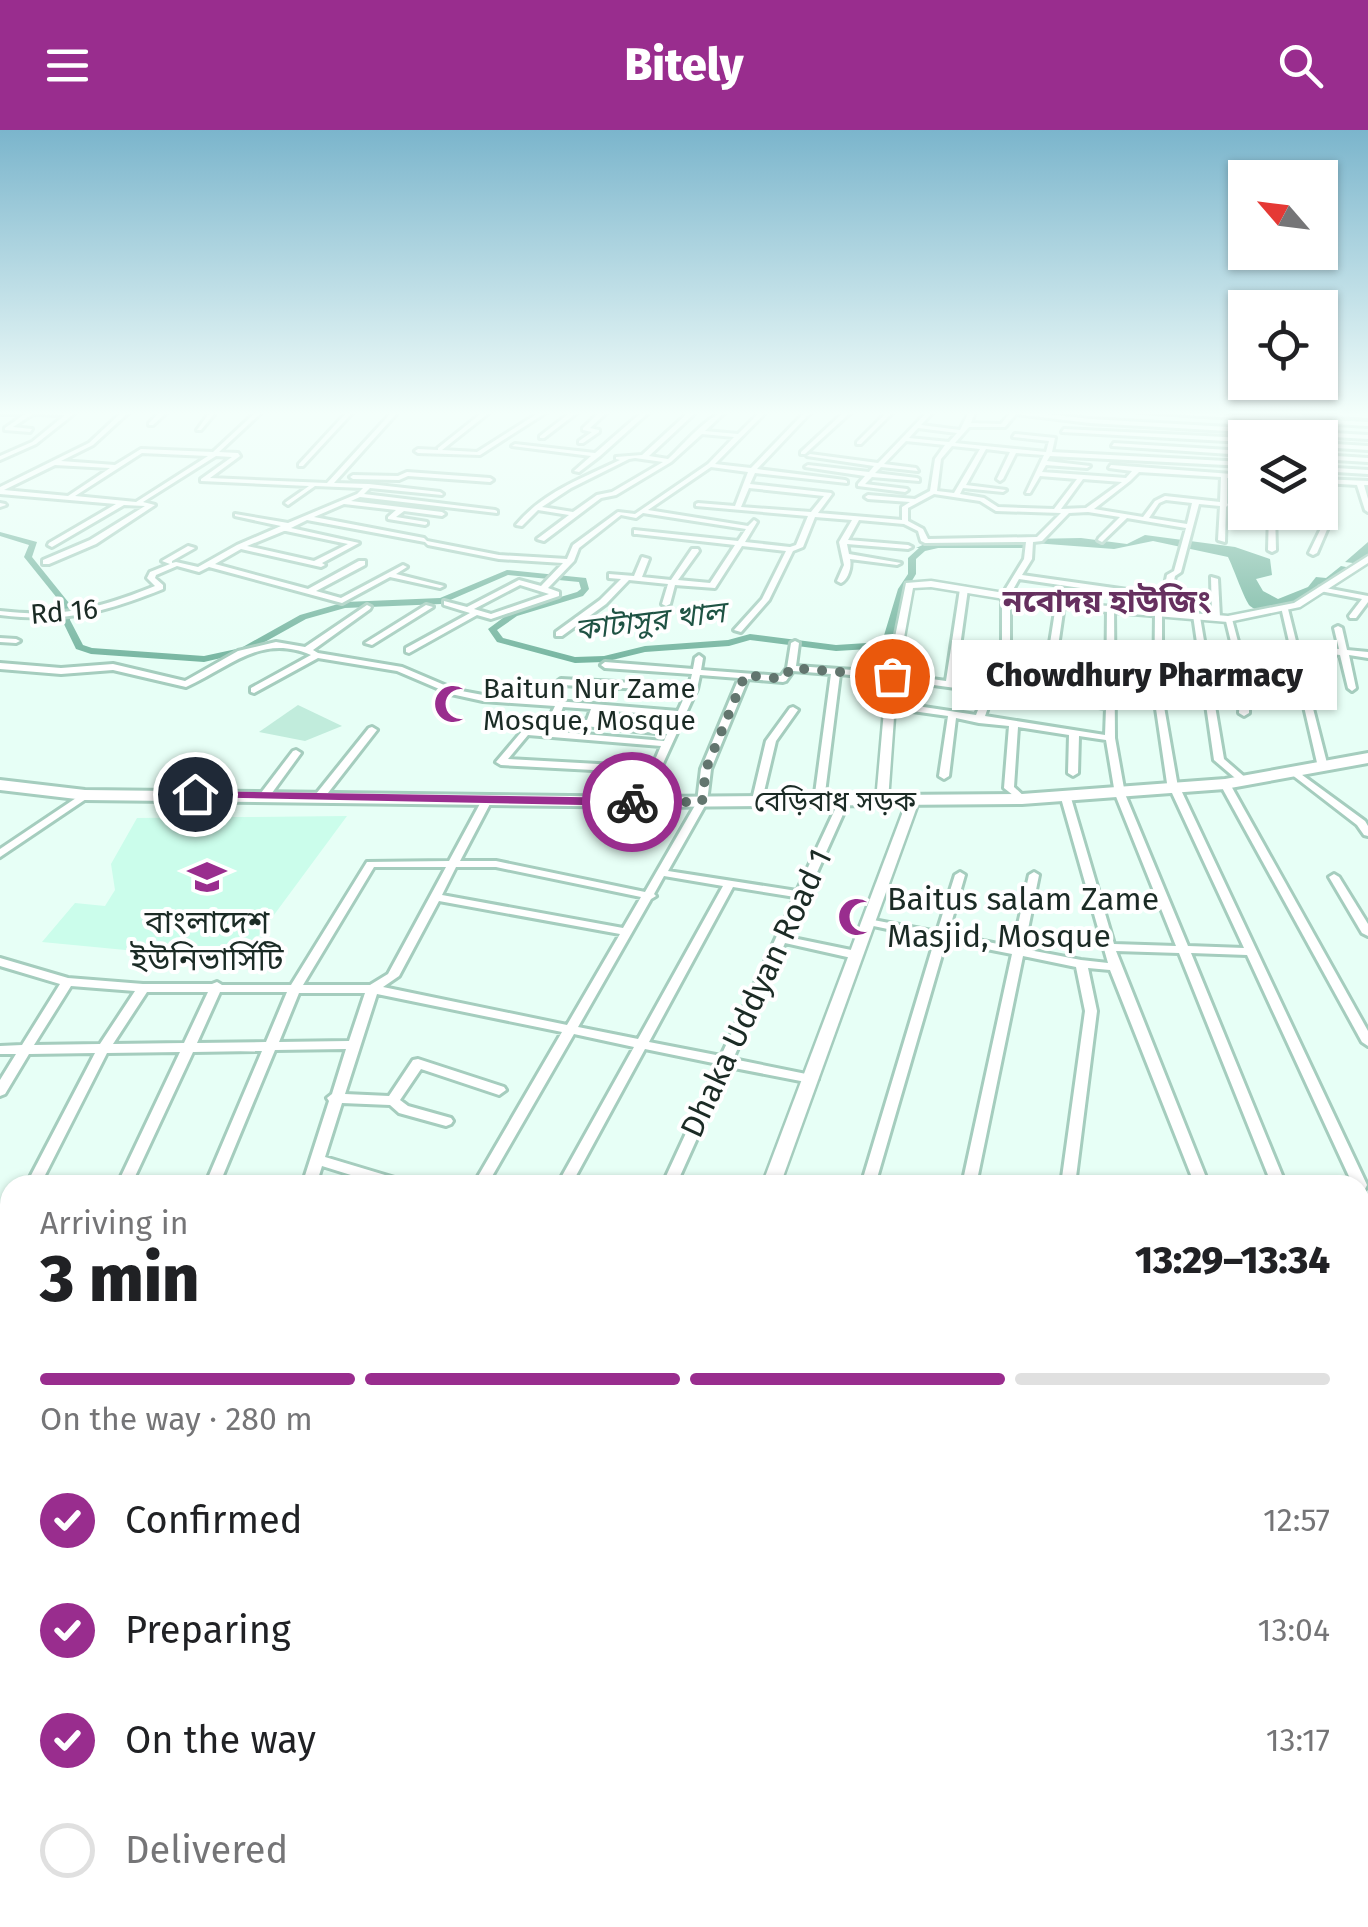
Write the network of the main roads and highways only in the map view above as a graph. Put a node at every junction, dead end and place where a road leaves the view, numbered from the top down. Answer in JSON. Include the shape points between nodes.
{"nodes":[{"id":1,"x":1364,"y":762,"type":"edge"},
{"id":2,"x":0,"y":785,"type":"edge"}],
"edges":[{"from":1,"to":2,"type":"highway","name":"বেড়িবাধ সড়ক","via":[[1175,790],[1022,800],[487,800],[86,794]]}]}
